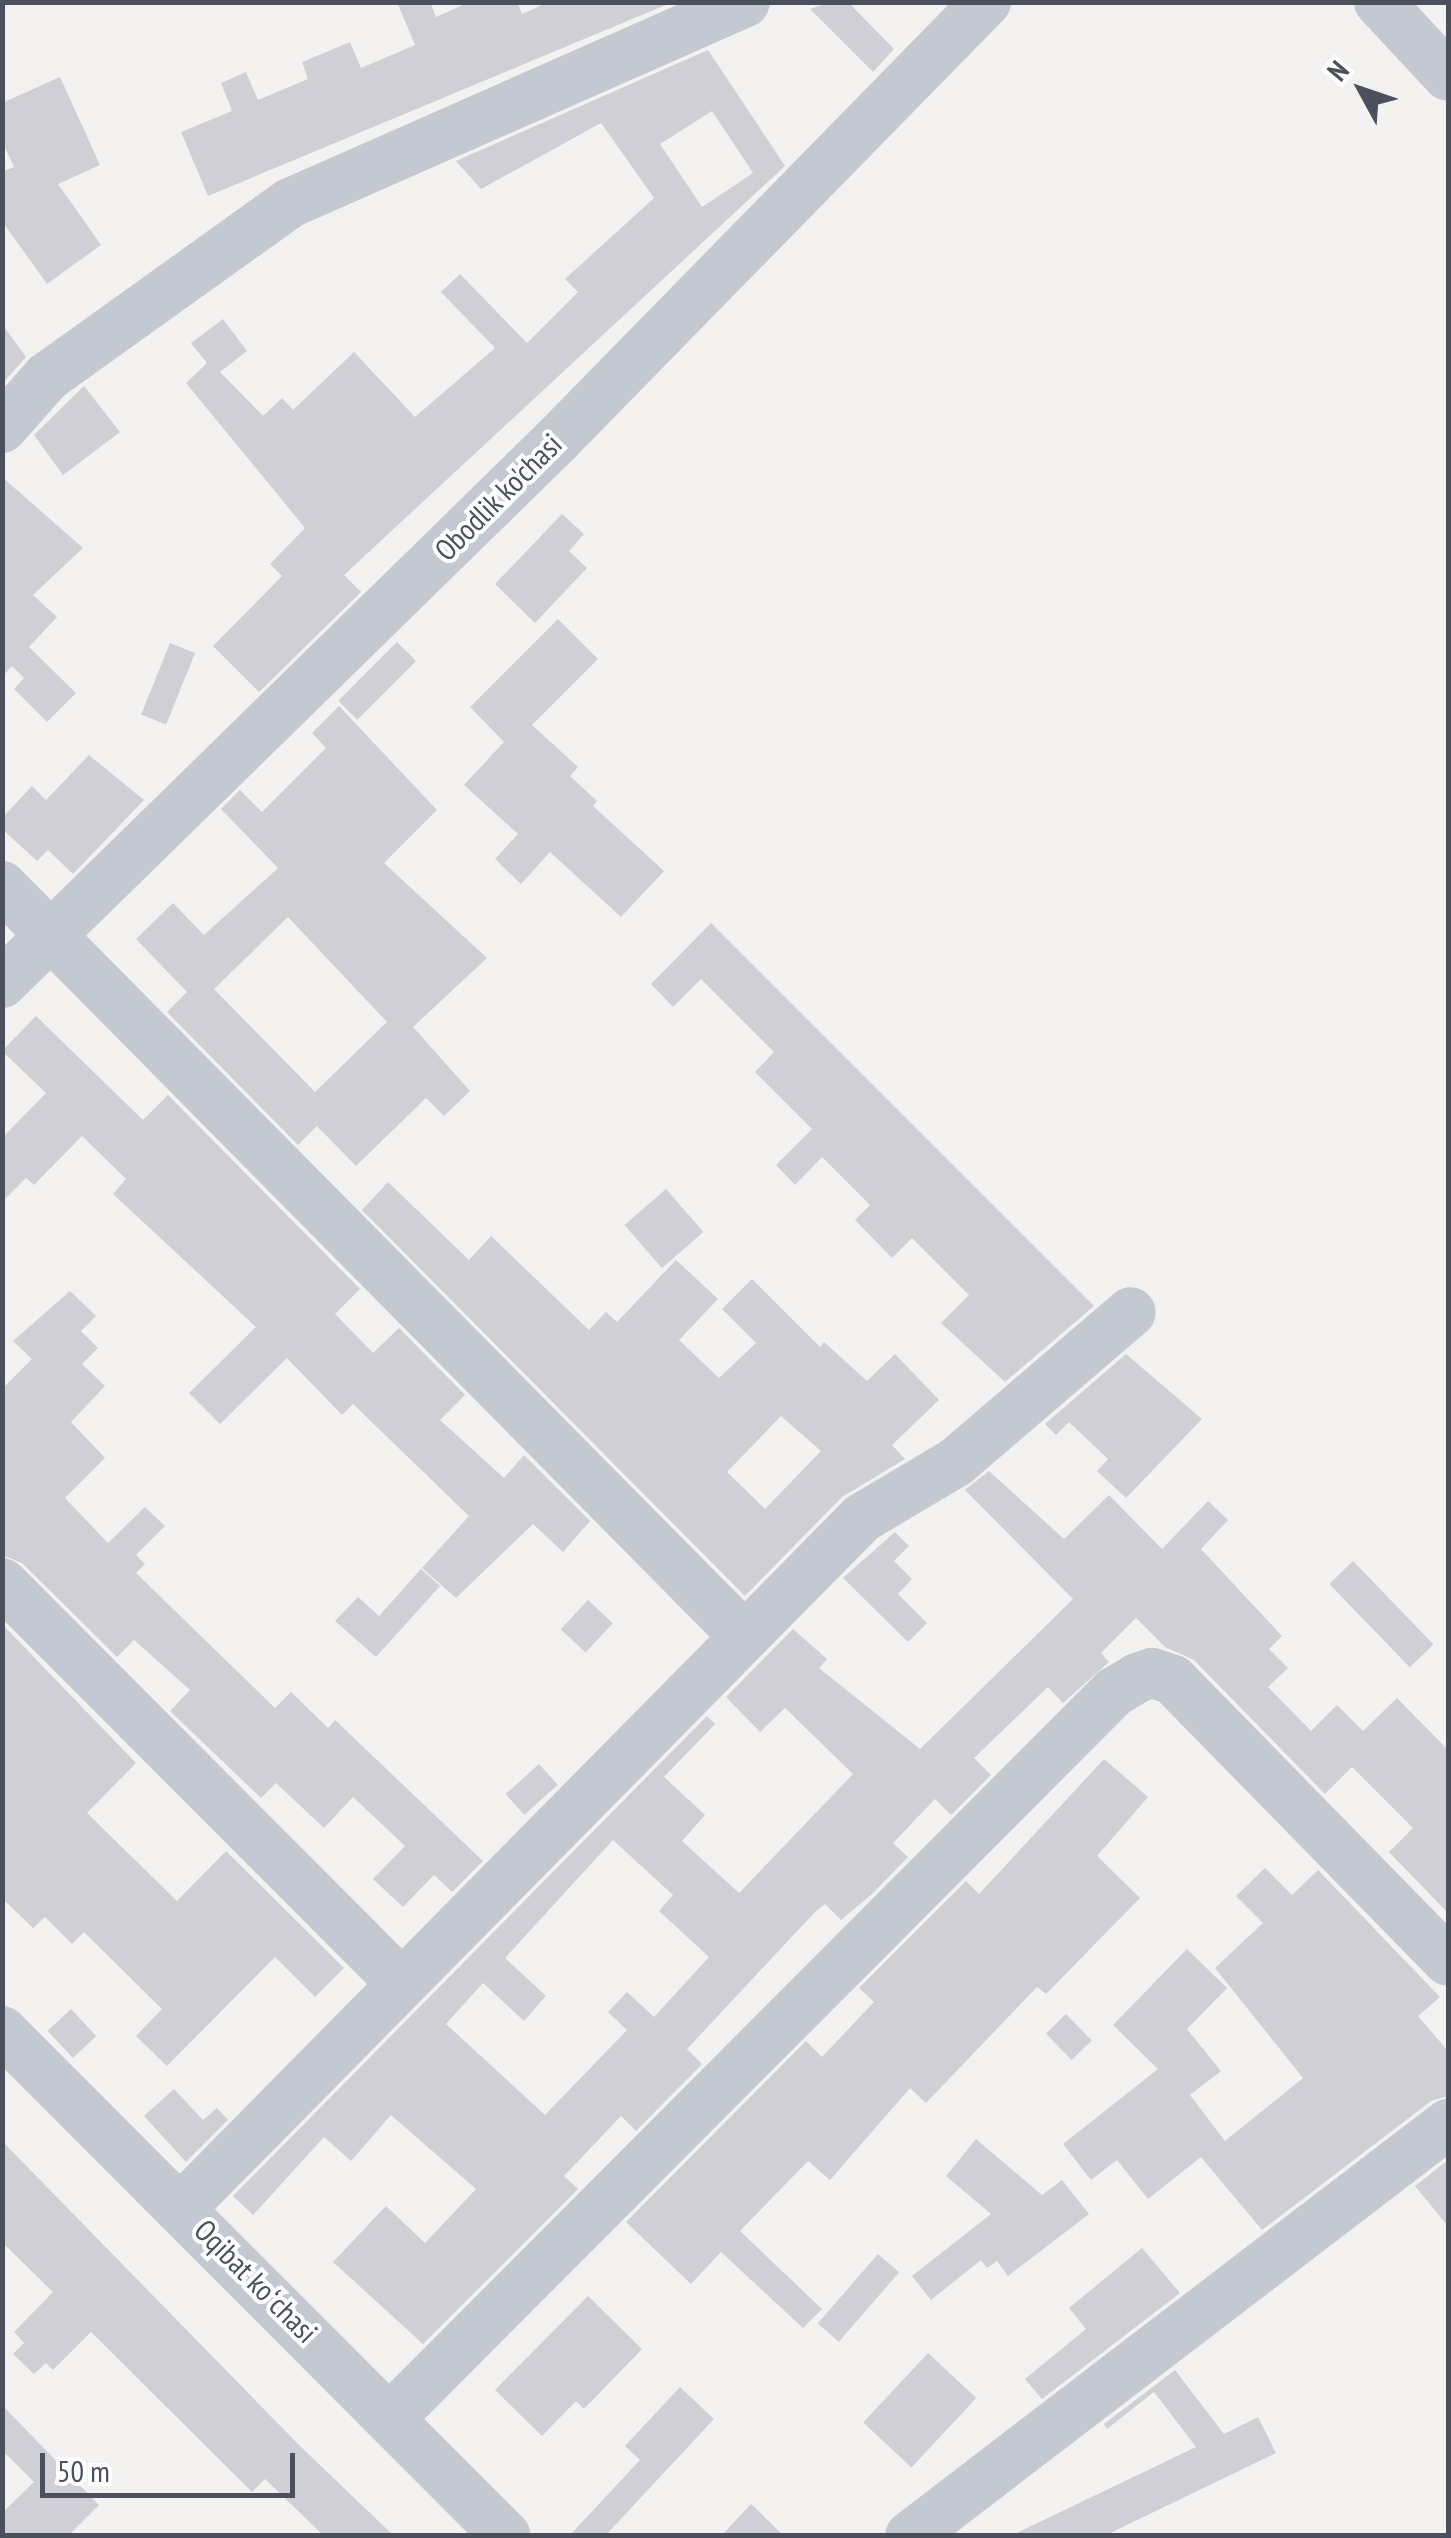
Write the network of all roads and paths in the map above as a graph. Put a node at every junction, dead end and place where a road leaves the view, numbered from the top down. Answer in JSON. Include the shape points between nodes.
{"nodes":[{"id":1,"x":745,"y":2,"type":"edge"},
{"id":2,"x":1379,"y":2,"type":"edge"},
{"id":3,"x":964,"y":12,"type":"edge"},
{"id":4,"x":1448,"y":76,"type":"edge"},
{"id":5,"x":2,"y":428,"type":"edge"},
{"id":6,"x":2,"y":886,"type":"edge"},
{"id":7,"x":51,"y":936,"type":"junction"},
{"id":8,"x":2,"y":983,"type":"edge"},
{"id":9,"x":1132,"y":1312,"type":"dead end"},
{"id":10,"x":2,"y":1583,"type":"edge"},
{"id":11,"x":742,"y":1634,"type":"junction"},
{"id":12,"x":1448,"y":1960,"type":"edge"},
{"id":13,"x":402,"y":1984,"type":"junction"},
{"id":14,"x":2,"y":2031,"type":"edge"},
{"id":15,"x":1448,"y":2124,"type":"edge"},
{"id":16,"x":182,"y":2207,"type":"junction"},
{"id":17,"x":391,"y":2417,"type":"junction"},
{"id":18,"x":506,"y":2536,"type":"edge"},
{"id":19,"x":910,"y":2536,"type":"edge"}],
"edges":[{"from":1,"to":5,"type":"street","via":[[290,203],[47,376]]},
{"from":2,"to":4,"type":"street"},
{"from":3,"to":7,"type":"street","name":"Obodlik ko'chasi","via":[[558,439]]},
{"from":6,"to":7,"type":"street"},
{"from":7,"to":8,"type":"street","name":"Obodlik ko'chasi"},
{"from":7,"to":11,"type":"street"},
{"from":9,"to":11,"type":"street","via":[[956,1462],[862,1518]]},
{"from":10,"to":13,"type":"street"},
{"from":11,"to":13,"type":"street"},
{"from":12,"to":17,"type":"street","via":[[1173,1680],[1152,1673],[1136,1678],[1114,1692]]},
{"from":13,"to":16,"type":"street"},
{"from":14,"to":16,"type":"street","name":"Oqibat koʻchasi"},
{"from":15,"to":19,"type":"street"},
{"from":16,"to":17,"type":"street","name":"Oqibat koʻchasi"},
{"from":17,"to":18,"type":"street","name":"Oqibat koʻchasi"}]}
